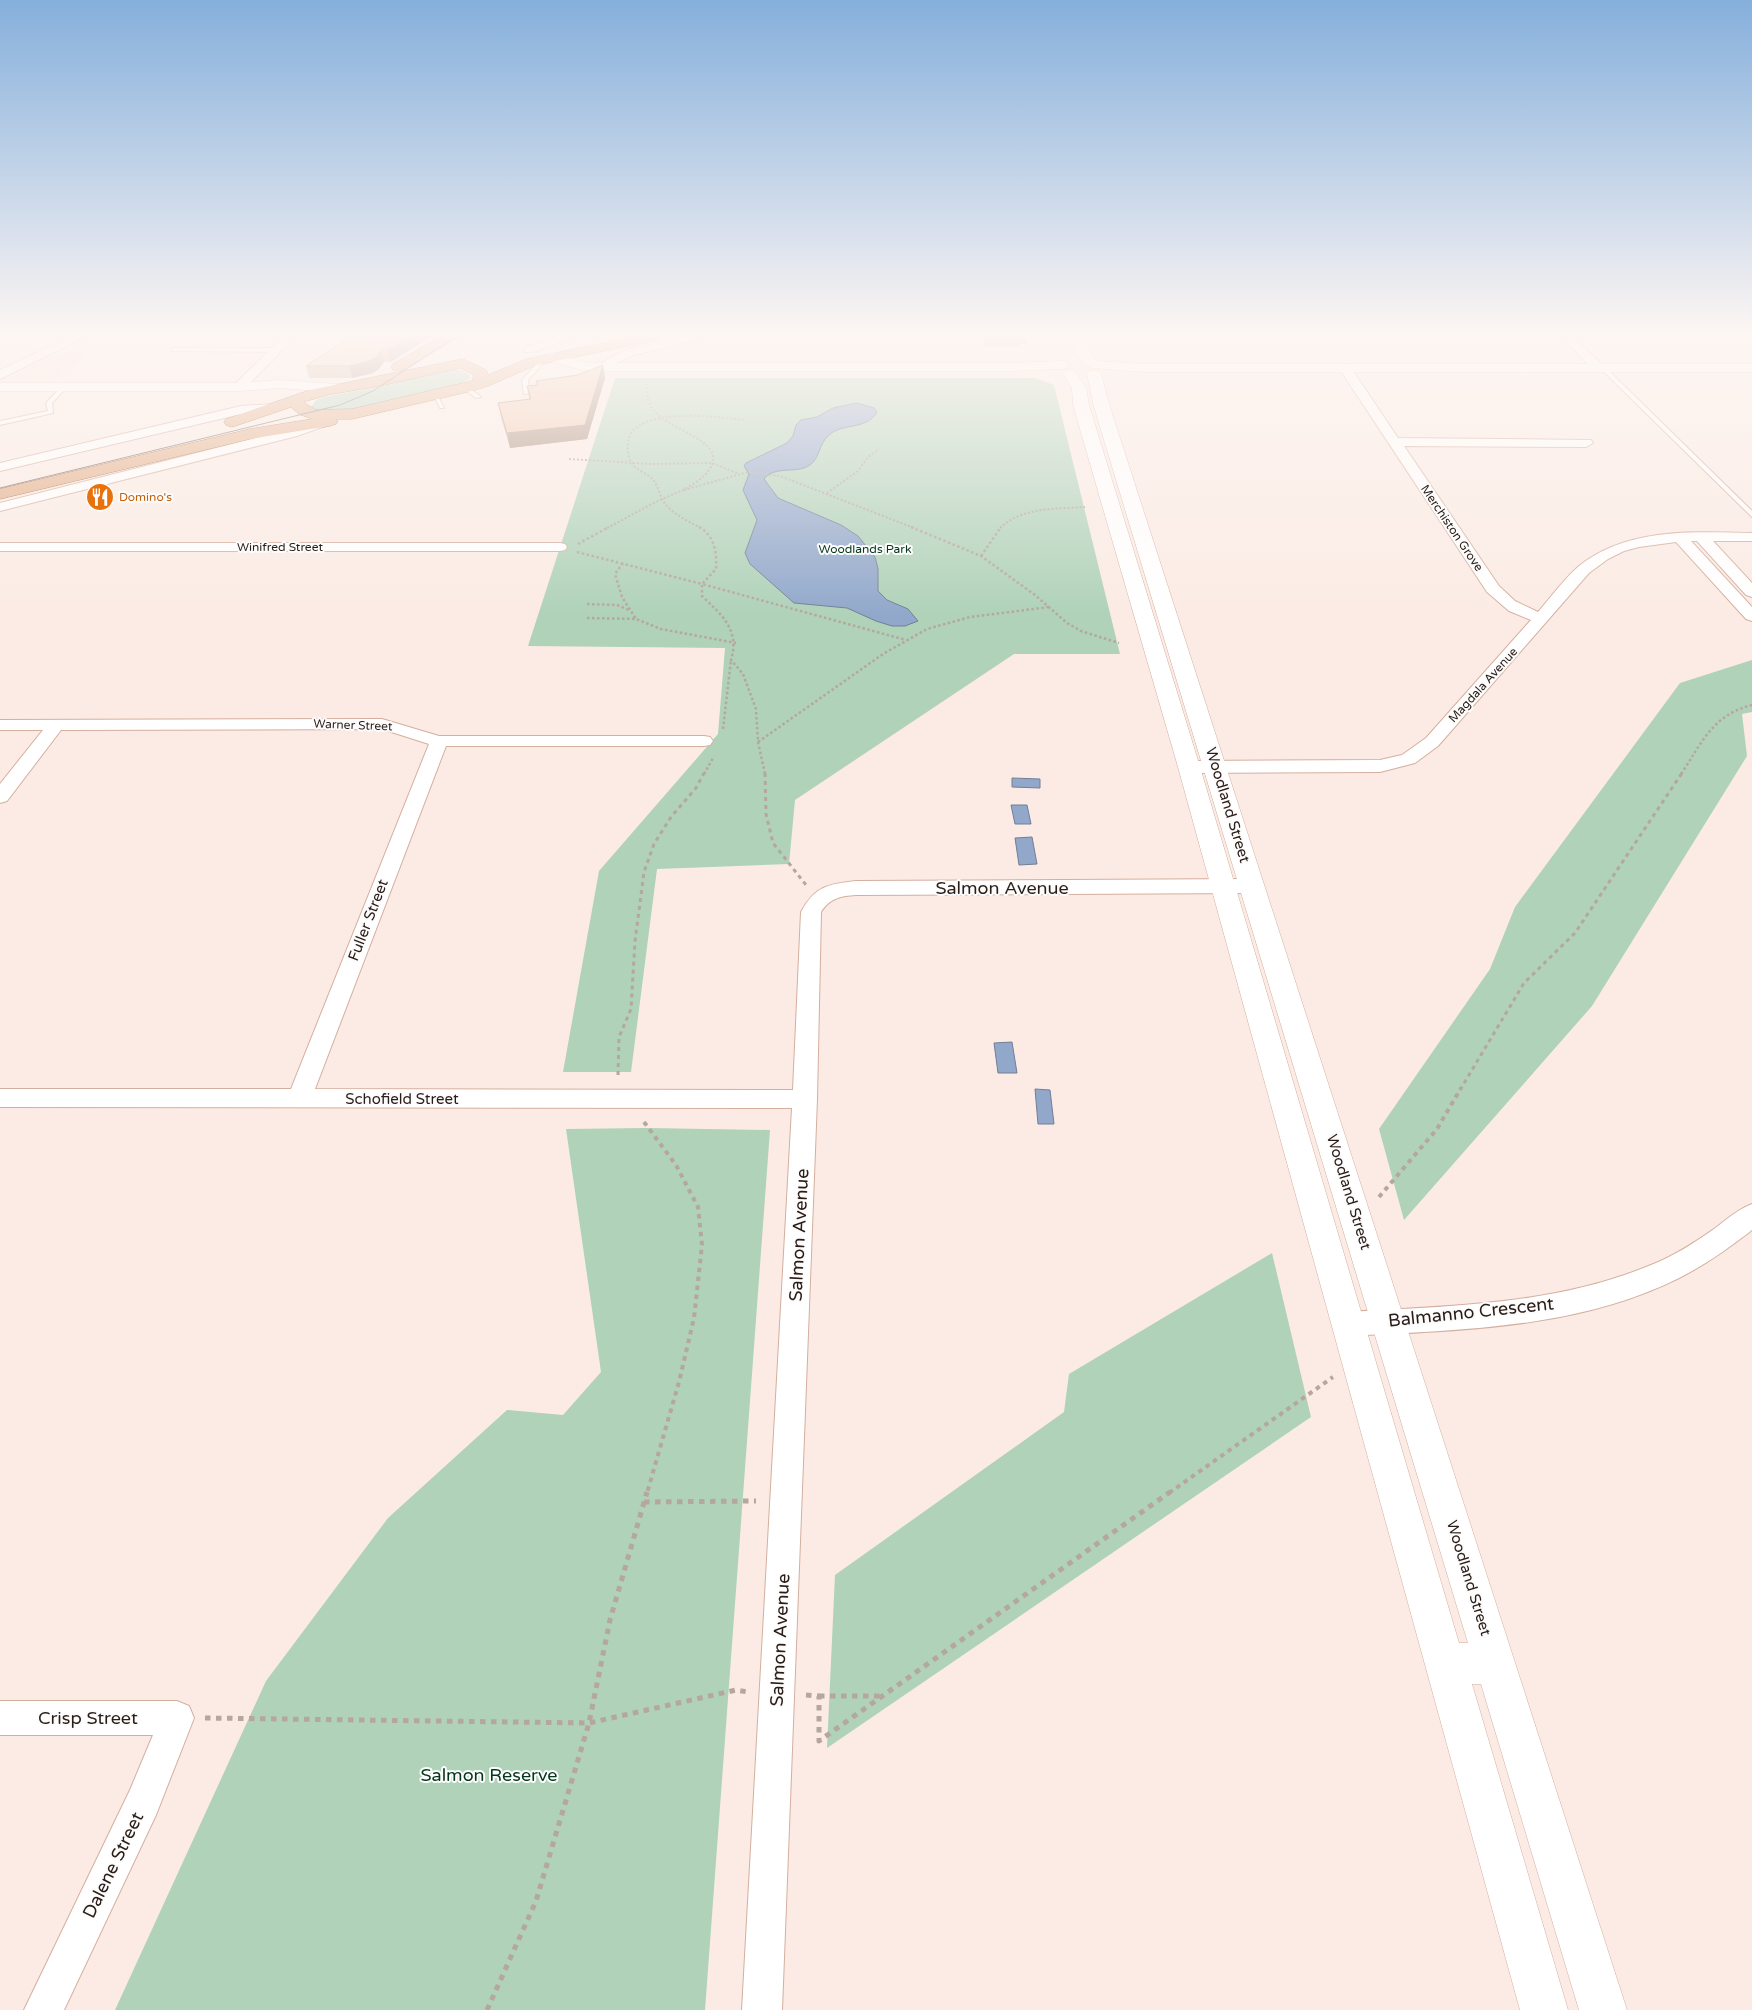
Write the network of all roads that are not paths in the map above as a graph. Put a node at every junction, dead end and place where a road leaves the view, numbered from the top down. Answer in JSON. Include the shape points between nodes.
{"nodes":[{"id":1,"x":157,"y":430,"type":"edge"},
{"id":2,"x":204,"y":430,"type":"edge"},
{"id":3,"x":276,"y":430,"type":"edge"},
{"id":4,"x":302,"y":430,"type":"edge"},
{"id":5,"x":1098,"y":430,"type":"edge"},
{"id":6,"x":1385,"y":430,"type":"edge"},
{"id":7,"x":1665,"y":430,"type":"edge"},
{"id":8,"x":1393,"y":442,"type":"junction"},
{"id":9,"x":1586,"y":443,"type":"dead end"},
{"id":10,"x":0,"y":467,"type":"edge"},
{"id":11,"x":0,"y":480,"type":"edge"},
{"id":12,"x":0,"y":494,"type":"edge"},
{"id":13,"x":0,"y":507,"type":"edge"},
{"id":14,"x":1752,"y":515,"type":"edge"},
{"id":15,"x":1752,"y":537,"type":"edge"},
{"id":16,"x":1680,"y":538,"type":"junction"},
{"id":17,"x":1702,"y":538,"type":"junction"},
{"id":18,"x":0,"y":547,"type":"edge"},
{"id":19,"x":560,"y":547,"type":"road end"},
{"id":20,"x":1752,"y":592,"type":"edge"},
{"id":21,"x":1752,"y":616,"type":"edge"},
{"id":22,"x":1542,"y":618,"type":"junction"},
{"id":23,"x":0,"y":725,"type":"edge"},
{"id":24,"x":56,"y":725,"type":"junction"},
{"id":25,"x":439,"y":741,"type":"junction"},
{"id":26,"x":710,"y":747,"type":"road end"},
{"id":27,"x":1202,"y":767,"type":"junction"},
{"id":28,"x":0,"y":797,"type":"edge"},
{"id":29,"x":1238,"y":886,"type":"junction"},
{"id":30,"x":0,"y":1098,"type":"edge"},
{"id":31,"x":299,"y":1099,"type":"junction"},
{"id":32,"x":805,"y":1099,"type":"junction"},
{"id":33,"x":1752,"y":1214,"type":"edge"},
{"id":34,"x":1388,"y":1321,"type":"junction"},
{"id":35,"x":1348,"y":1324,"type":"junction"},
{"id":36,"x":1445,"y":1663,"type":"junction"},
{"id":37,"x":1495,"y":1664,"type":"junction"},
{"id":38,"x":0,"y":1718,"type":"edge"},
{"id":39,"x":176,"y":1718,"type":"joint"},
{"id":40,"x":44,"y":2010,"type":"edge"},
{"id":41,"x":762,"y":2010,"type":"edge"},
{"id":42,"x":1544,"y":2010,"type":"edge"},
{"id":43,"x":1603,"y":2010,"type":"edge"}],
"edges":[{"from":1,"to":10,"type":"street"},
{"from":2,"to":11,"type":"main road"},
{"from":3,"to":12,"type":"main road"},
{"from":4,"to":13,"type":"street"},
{"from":5,"to":27,"type":"main road","name":"Woodland Street"},
{"from":6,"to":8,"type":"street","name":"Merchiston Grove"},
{"from":7,"to":14,"type":"lane"},
{"from":8,"to":9,"type":"street"},
{"from":8,"to":22,"type":"street","name":"Merchiston Grove","via":[[1502,600],[1523,613]]},
{"from":15,"to":17,"type":"street","name":"Magdala Avenue"},
{"from":16,"to":17,"type":"street","name":"Magdala Avenue"},
{"from":16,"to":21,"type":"street"},
{"from":16,"to":22,"type":"street","name":"Magdala Avenue","via":[[1631,545],[1603,556],[1584,570]]},
{"from":17,"to":20,"type":"street"},
{"from":18,"to":19,"type":"street","name":"Winifred Street"},
{"from":22,"to":27,"type":"street","name":"Magdala Avenue","via":[[1432,742],[1417,756],[1402,763],[1380,766]]},
{"from":23,"to":24,"type":"street","name":"Warner Street"},
{"from":24,"to":25,"type":"street","name":"Warner Street","via":[[382,724],[398,726],[420,737]]},
{"from":24,"to":28,"type":"street"},
{"from":25,"to":26,"type":"street","name":"Warner Street"},
{"from":25,"to":31,"type":"street","name":"Fuller Street"},
{"from":27,"to":29,"type":"main road","name":"Woodland Street"},
{"from":29,"to":32,"type":"street","name":"Salmon Avenue","via":[[856,888],[827,892],[817,900],[811,912]]},
{"from":29,"to":34,"type":"main road","name":"Woodland Street","via":[[1359,1222]]},
{"from":29,"to":35,"type":"main road","name":"Woodland Street"},
{"from":30,"to":31,"type":"street","name":"Schofield Street"},
{"from":31,"to":32,"type":"street","name":"Schofield Street"},
{"from":32,"to":41,"type":"street","name":"Salmon Avenue"},
{"from":33,"to":34,"type":"street","name":"Balmanno Crescent","via":[[1696,1255],[1609,1294],[1524,1310]]},
{"from":34,"to":35,"type":"street","name":"Balmanno Crescent"},
{"from":34,"to":37,"type":"main road","name":"Woodland Street"},
{"from":35,"to":36,"type":"main road","name":"Woodland Street"},
{"from":36,"to":37,"type":"main road"},
{"from":36,"to":42,"type":"main road","name":"Woodland Street"},
{"from":37,"to":43,"type":"main road","name":"Woodland Street"},
{"from":38,"to":39,"type":"street","name":"Crisp Street"},
{"from":39,"to":40,"type":"street","name":"Dalene Street","via":[[143,1802]]}]}
